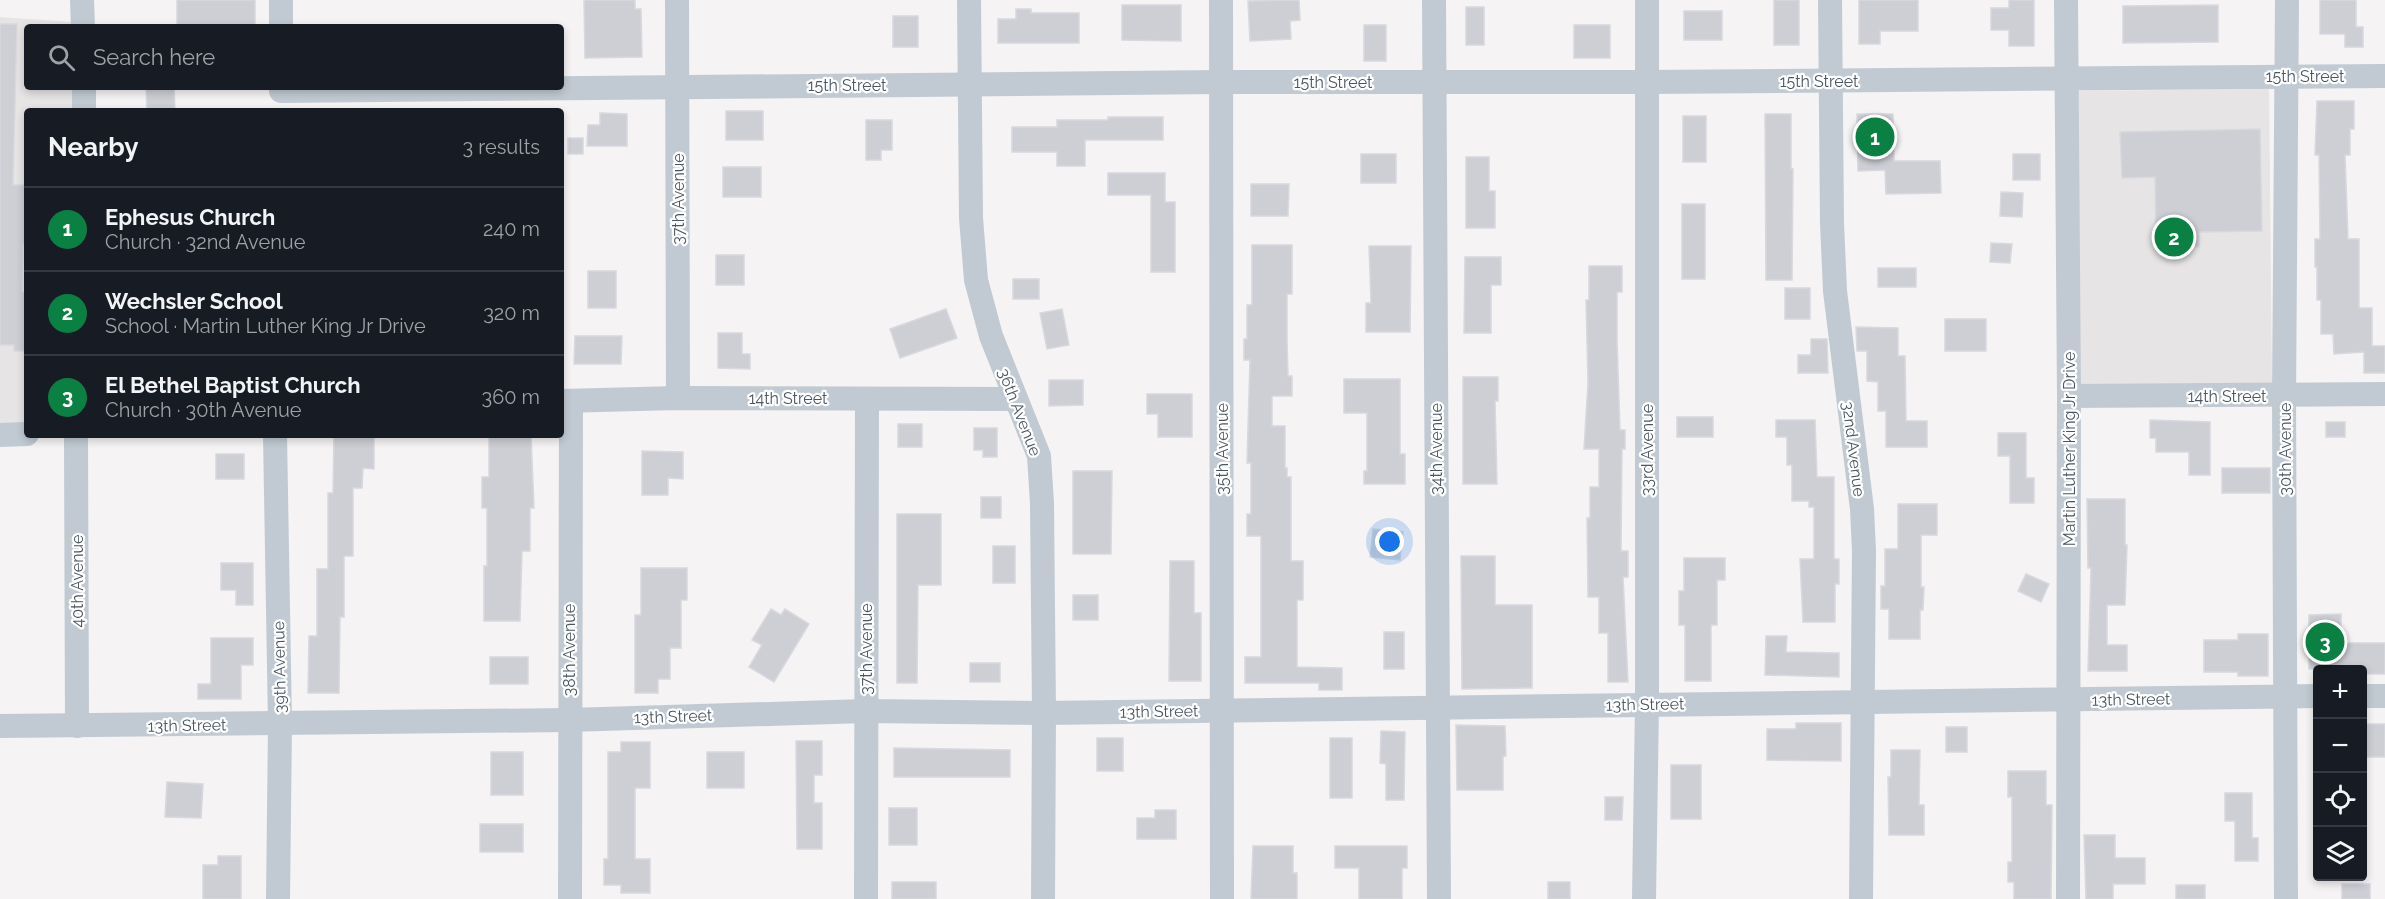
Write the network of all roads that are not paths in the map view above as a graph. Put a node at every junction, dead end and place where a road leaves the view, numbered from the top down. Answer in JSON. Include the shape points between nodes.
{"nodes":[{"id":1,"x":82,"y":0,"type":"edge"},
{"id":2,"x":281,"y":0,"type":"edge"},
{"id":3,"x":677,"y":0,"type":"edge"},
{"id":4,"x":969,"y":0,"type":"edge"},
{"id":5,"x":1221,"y":0,"type":"edge"},
{"id":6,"x":1434,"y":0,"type":"edge"},
{"id":7,"x":1647,"y":0,"type":"edge"},
{"id":8,"x":1830,"y":0,"type":"edge"},
{"id":9,"x":2066,"y":0,"type":"edge"},
{"id":10,"x":2287,"y":0,"type":"edge"},
{"id":11,"x":83,"y":24,"type":"edge"},
{"id":12,"x":281,"y":24,"type":"edge"},
{"id":13,"x":2287,"y":76,"type":"junction"},
{"id":14,"x":2385,"y":76,"type":"edge"},
{"id":15,"x":2066,"y":78,"type":"junction"},
{"id":16,"x":1831,"y":81,"type":"junction"},
{"id":17,"x":1221,"y":82,"type":"junction"},
{"id":18,"x":1433,"y":82,"type":"junction"},
{"id":19,"x":1647,"y":82,"type":"junction"},
{"id":20,"x":969,"y":85,"type":"junction"},
{"id":21,"x":678,"y":86,"type":"junction"},
{"id":22,"x":564,"y":89,"type":"edge"},
{"id":23,"x":84,"y":90,"type":"edge"},
{"id":24,"x":519,"y":90,"type":"edge"},
{"id":25,"x":281,"y":96,"type":"edge"},
{"id":26,"x":84,"y":108,"type":"edge"},
{"id":27,"x":2385,"y":394,"type":"edge"},
{"id":28,"x":2069,"y":396,"type":"junction"},
{"id":29,"x":2284,"y":396,"type":"junction"},
{"id":30,"x":678,"y":398,"type":"junction"},
{"id":31,"x":867,"y":399,"type":"junction"},
{"id":32,"x":1015,"y":399,"type":"junction"},
{"id":33,"x":566,"y":401,"type":"edge"},
{"id":34,"x":0,"y":435,"type":"edge"},
{"id":35,"x":24,"y":435,"type":"edge"},
{"id":36,"x":76,"y":438,"type":"edge"},
{"id":37,"x":275,"y":438,"type":"edge"},
{"id":38,"x":2313,"y":696,"type":"edge"},
{"id":39,"x":2367,"y":696,"type":"edge"},
{"id":40,"x":2385,"y":696,"type":"edge"},
{"id":41,"x":2286,"y":697,"type":"junction"},
{"id":42,"x":2070,"y":700,"type":"junction"},
{"id":43,"x":1863,"y":702,"type":"junction"},
{"id":44,"x":1647,"y":704,"type":"junction"},
{"id":45,"x":1438,"y":707,"type":"junction"},
{"id":46,"x":1222,"y":710,"type":"junction"},
{"id":47,"x":865,"y":711,"type":"junction"},
{"id":48,"x":1044,"y":713,"type":"junction"},
{"id":49,"x":569,"y":720,"type":"junction"},
{"id":50,"x":280,"y":724,"type":"junction"},
{"id":51,"x":0,"y":726,"type":"edge"},
{"id":52,"x":77,"y":726,"type":"junction"},
{"id":53,"x":278,"y":899,"type":"edge"},
{"id":54,"x":570,"y":899,"type":"edge"},
{"id":55,"x":866,"y":899,"type":"edge"},
{"id":56,"x":1043,"y":899,"type":"edge"},
{"id":57,"x":1222,"y":899,"type":"edge"},
{"id":58,"x":1439,"y":899,"type":"edge"},
{"id":59,"x":1644,"y":899,"type":"edge"},
{"id":60,"x":1861,"y":899,"type":"edge"},
{"id":61,"x":2067,"y":899,"type":"edge"},
{"id":62,"x":2286,"y":899,"type":"edge"}],
"edges":[{"from":1,"to":11,"type":"street"},
{"from":2,"to":12,"type":"street"},
{"from":3,"to":21,"type":"street","name":"37th Avenue"},
{"from":4,"to":20,"type":"street","name":"36th Avenue"},
{"from":5,"to":17,"type":"street","name":"35th Avenue"},
{"from":6,"to":18,"type":"street","name":"34th Avenue"},
{"from":7,"to":19,"type":"street","name":"33rd Avenue"},
{"from":8,"to":16,"type":"street","name":"32nd Avenue"},
{"from":9,"to":15,"type":"street","name":"Martin Luther King Jr Drive"},
{"from":10,"to":13,"type":"street","name":"30th Avenue"},
{"from":13,"to":14,"type":"street","name":"15th Street"},
{"from":13,"to":15,"type":"street","name":"15th Street"},
{"from":13,"to":29,"type":"street","name":"30th Avenue"},
{"from":15,"to":16,"type":"street","name":"15th Street"},
{"from":15,"to":28,"type":"street","name":"Martin Luther King Jr Drive"},
{"from":16,"to":19,"type":"street","name":"15th Street"},
{"from":16,"to":43,"type":"street","name":"32nd Avenue","via":[[1835,291],[1863,530]]},
{"from":17,"to":18,"type":"street","name":"15th Street"},
{"from":17,"to":20,"type":"street","name":"15th Street"},
{"from":17,"to":46,"type":"street","name":"35th Avenue"},
{"from":18,"to":19,"type":"street","name":"15th Street"},
{"from":18,"to":45,"type":"street","name":"34th Avenue"},
{"from":19,"to":44,"type":"street","name":"33rd Avenue"},
{"from":20,"to":21,"type":"street","name":"15th Street"},
{"from":20,"to":32,"type":"street","name":"36th Avenue","via":[[970,218],[976,280],[991,336]]},
{"from":21,"to":22,"type":"street","name":"15th Street"},
{"from":21,"to":30,"type":"street","name":"37th Avenue"},
{"from":23,"to":26,"type":"street"},
{"from":24,"to":25,"type":"street","name":"15th Street"},
{"from":27,"to":29,"type":"street","name":"14th Street"},
{"from":28,"to":29,"type":"street","name":"14th Street"},
{"from":28,"to":42,"type":"street","name":"Martin Luther King Jr Drive"},
{"from":29,"to":41,"type":"street","name":"30th Avenue"},
{"from":30,"to":31,"type":"street","name":"14th Street"},
{"from":30,"to":33,"type":"street","name":"14th Street"},
{"from":31,"to":32,"type":"street","name":"14th Street"},
{"from":31,"to":47,"type":"street","name":"37th Avenue"},
{"from":32,"to":48,"type":"street","name":"36th Avenue","via":[[1039,456]]},
{"from":33,"to":49,"type":"street","name":"38th Avenue"},
{"from":34,"to":35,"type":"street"},
{"from":36,"to":52,"type":"street","name":"40th Avenue"},
{"from":37,"to":50,"type":"street","name":"39th Avenue"},
{"from":38,"to":41,"type":"street","name":"13th Street"},
{"from":39,"to":40,"type":"street"},
{"from":41,"to":42,"type":"street","name":"13th Street"},
{"from":41,"to":62,"type":"street","name":"30th Avenue"},
{"from":42,"to":43,"type":"street","name":"13th Street"},
{"from":42,"to":61,"type":"street","name":"Martin Luther King Jr Drive"},
{"from":43,"to":44,"type":"street","name":"13th Street"},
{"from":43,"to":60,"type":"street","name":"32nd Avenue"},
{"from":44,"to":45,"type":"street","name":"13th Street"},
{"from":44,"to":59,"type":"street","name":"33rd Avenue"},
{"from":45,"to":46,"type":"street","name":"13th Street"},
{"from":45,"to":58,"type":"street","name":"34th Avenue"},
{"from":46,"to":48,"type":"street","name":"13th Street"},
{"from":46,"to":57,"type":"street","name":"35th Avenue"},
{"from":47,"to":48,"type":"street","name":"13th Street"},
{"from":47,"to":49,"type":"street","name":"13th Street"},
{"from":47,"to":55,"type":"street","name":"37th Avenue"},
{"from":48,"to":56,"type":"street","name":"36th Avenue"},
{"from":49,"to":50,"type":"street","name":"13th Street"},
{"from":49,"to":54,"type":"street","name":"38th Avenue"},
{"from":50,"to":52,"type":"street","name":"13th Street"},
{"from":50,"to":53,"type":"street","name":"39th Avenue"},
{"from":51,"to":52,"type":"street","name":"13th Street"}]}
